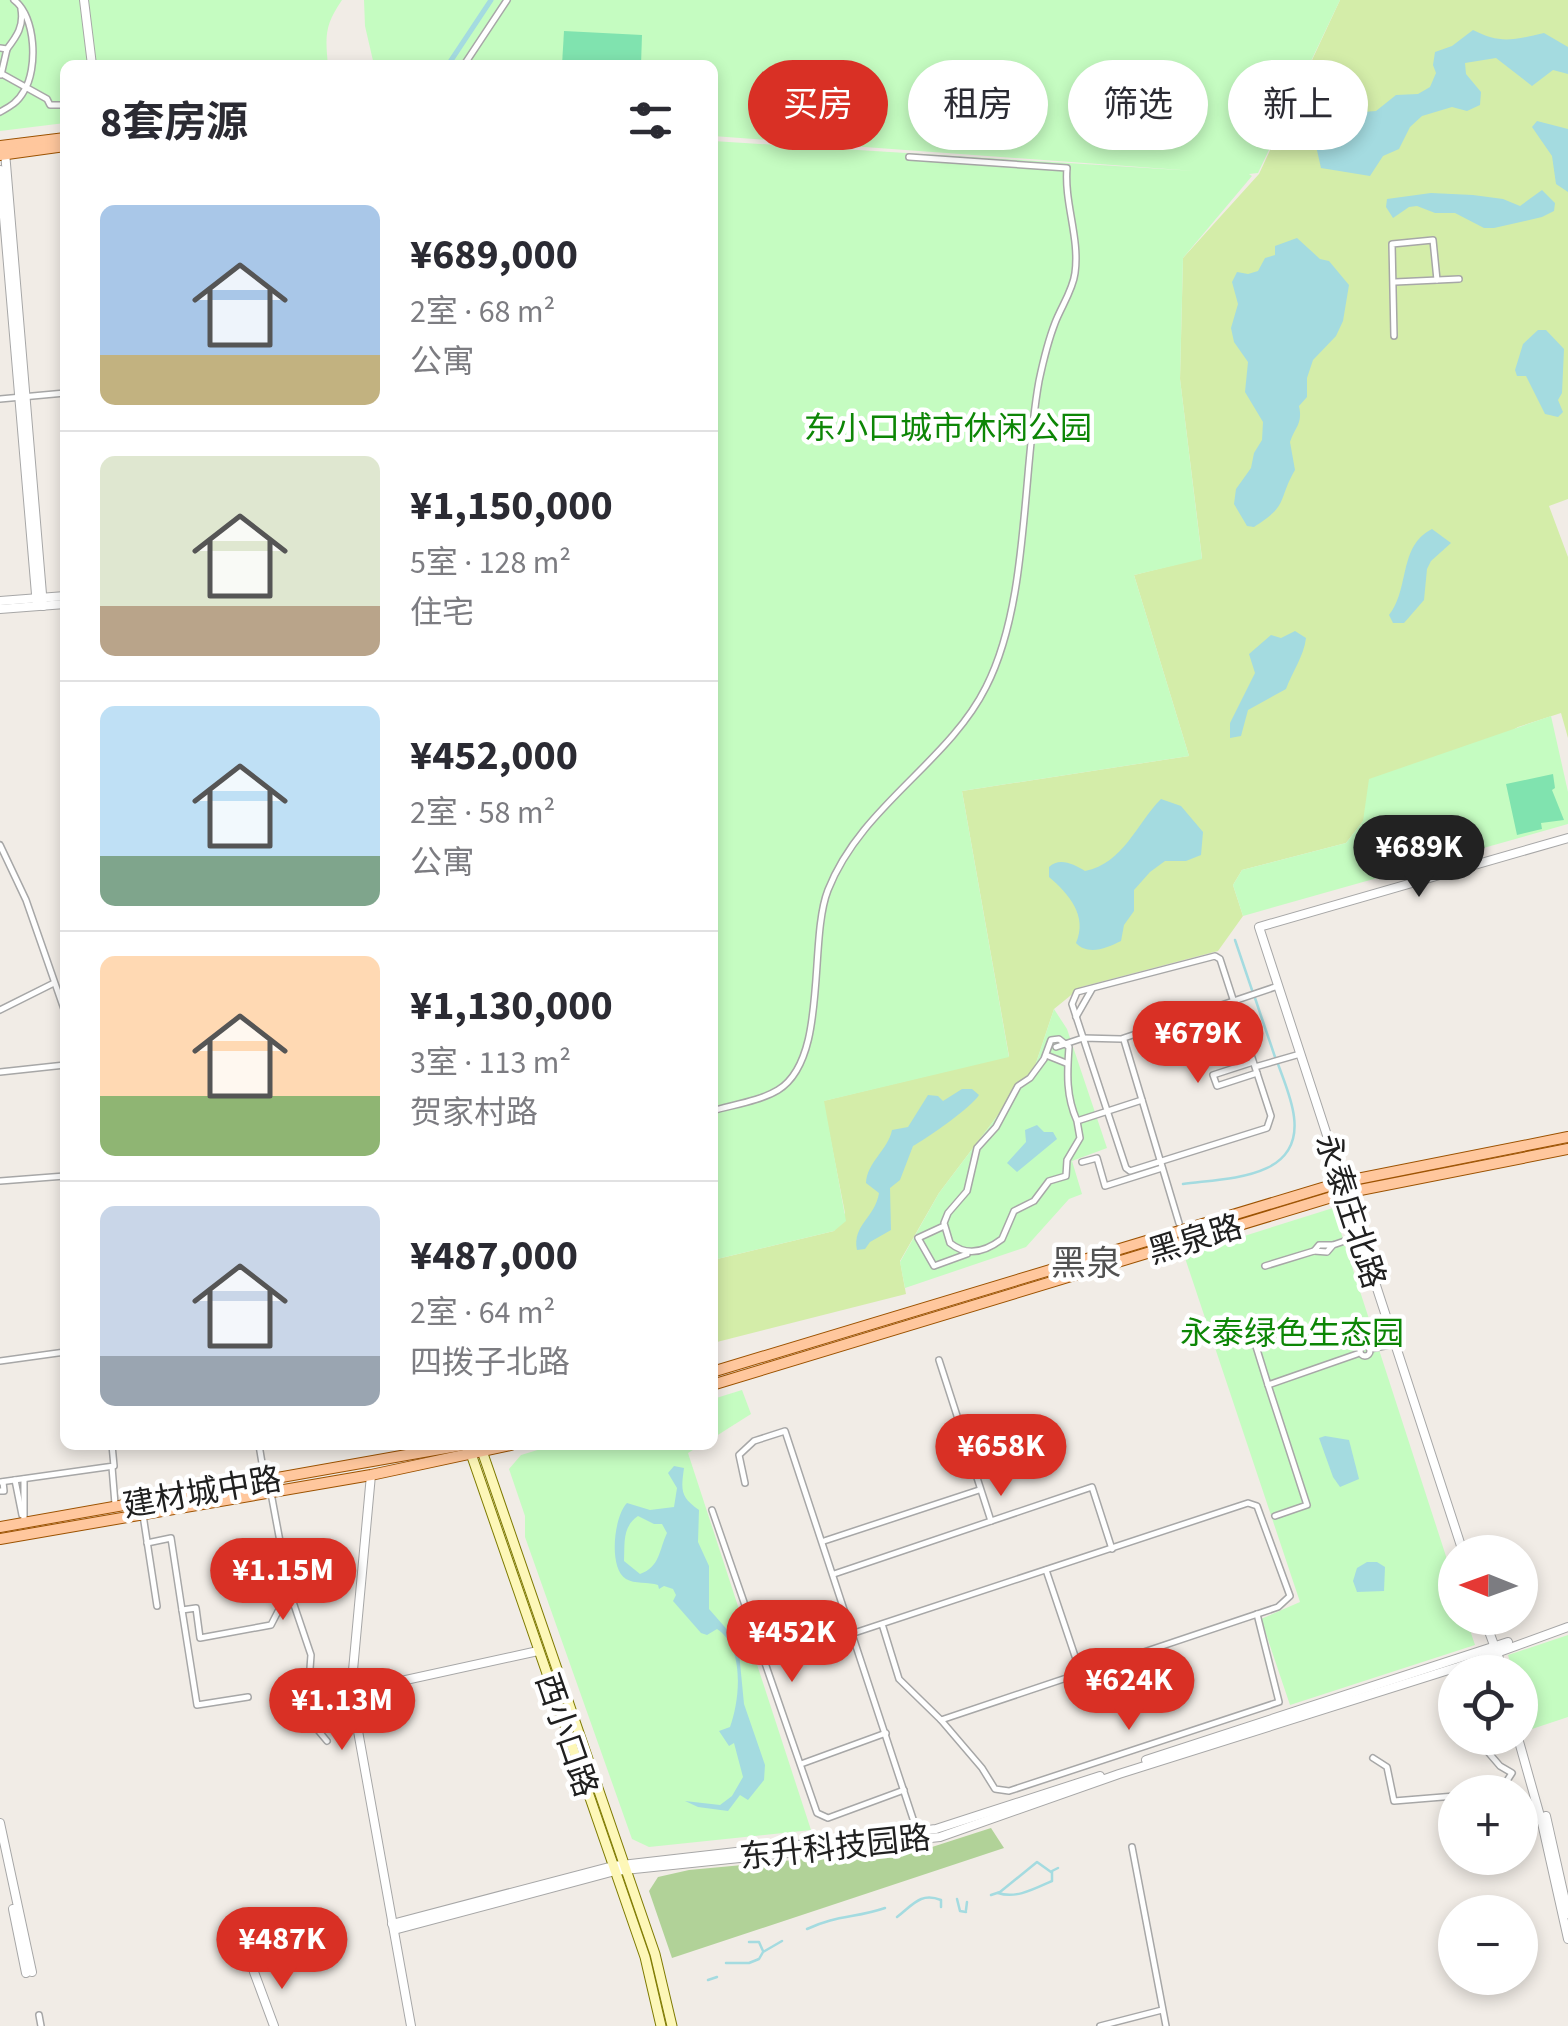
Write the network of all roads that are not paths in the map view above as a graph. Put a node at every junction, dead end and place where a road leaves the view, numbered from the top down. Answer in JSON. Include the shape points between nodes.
{"nodes":[{"id":1,"x":84,"y":0,"type":"edge"},
{"id":2,"x":506,"y":0,"type":"edge"},
{"id":3,"x":18,"y":2,"type":"edge"},
{"id":4,"x":4,"y":48,"type":"edge"},
{"id":5,"x":91,"y":60,"type":"edge"},
{"id":6,"x":467,"y":60,"type":"edge"},
{"id":7,"x":1,"y":75,"type":"edge"},
{"id":8,"x":27,"y":88,"type":"junction"},
{"id":9,"x":60,"y":106,"type":"edge"},
{"id":10,"x":0,"y":112,"type":"edge"},
{"id":11,"x":60,"y":139,"type":"edge"},
{"id":12,"x":60,"y":146,"type":"edge"},
{"id":13,"x":2,"y":150,"type":"edge"},
{"id":14,"x":909,"y":157,"type":"dead end"},
{"id":15,"x":0,"y":170,"type":"edge"},
{"id":16,"x":1437,"y":280,"type":"junction"},
{"id":17,"x":1459,"y":280,"type":"dead end"},
{"id":18,"x":1395,"y":282,"type":"junction"},
{"id":19,"x":1394,"y":336,"type":"dead end"},
{"id":20,"x":60,"y":394,"type":"edge"},
{"id":21,"x":22,"y":397,"type":"junction"},
{"id":22,"x":0,"y":399,"type":"edge"},
{"id":23,"x":60,"y":597,"type":"edge"},
{"id":24,"x":0,"y":601,"type":"edge"},
{"id":25,"x":40,"y":602,"type":"junction"},
{"id":26,"x":60,"y":604,"type":"edge"},
{"id":27,"x":0,"y":609,"type":"edge"},
{"id":28,"x":1568,"y":838,"type":"edge"},
{"id":29,"x":0,"y":845,"type":"edge"},
{"id":30,"x":54,"y":983,"type":"junction"},
{"id":31,"x":1278,"y":986,"type":"junction"},
{"id":32,"x":1092,"y":988,"type":"junction"},
{"id":33,"x":60,"y":999,"type":"edge"},
{"id":34,"x":1233,"y":1001,"type":"junction"},
{"id":35,"x":0,"y":1010,"type":"edge"},
{"id":36,"x":1076,"y":1017,"type":"junction"},
{"id":37,"x":1083,"y":1038,"type":"junction"},
{"id":38,"x":1123,"y":1039,"type":"junction"},
{"id":39,"x":1066,"y":1043,"type":"junction"},
{"id":40,"x":1056,"y":1047,"type":"dead end"},
{"id":41,"x":1046,"y":1054,"type":"junction"},
{"id":42,"x":1300,"y":1054,"type":"junction"},
{"id":43,"x":1066,"y":1063,"type":"junction"},
{"id":44,"x":60,"y":1066,"type":"edge"},
{"id":45,"x":1255,"y":1067,"type":"junction"},
{"id":46,"x":0,"y":1072,"type":"edge"},
{"id":47,"x":1142,"y":1100,"type":"junction"},
{"id":48,"x":718,"y":1109,"type":"edge"},
{"id":49,"x":1108,"y":1111,"type":"junction"},
{"id":50,"x":1077,"y":1121,"type":"junction"},
{"id":51,"x":1568,"y":1136,"type":"edge"},
{"id":52,"x":1568,"y":1150,"type":"edge"},
{"id":53,"x":1082,"y":1162,"type":"dead end"},
{"id":54,"x":1161,"y":1165,"type":"junction"},
{"id":55,"x":60,"y":1176,"type":"edge"},
{"id":56,"x":0,"y":1181,"type":"edge"},
{"id":57,"x":1344,"y":1187,"type":"junction"},
{"id":58,"x":1179,"y":1224,"type":"dead end"},
{"id":59,"x":944,"y":1226,"type":"junction"},
{"id":60,"x":1359,"y":1236,"type":"junction"},
{"id":61,"x":969,"y":1252,"type":"junction"},
{"id":62,"x":1265,"y":1266,"type":"dead end"},
{"id":63,"x":1250,"y":1327,"type":"dead end"},
{"id":64,"x":1394,"y":1344,"type":"junction"},
{"id":65,"x":60,"y":1353,"type":"edge"},
{"id":66,"x":939,"y":1360,"type":"dead end"},
{"id":67,"x":0,"y":1361,"type":"edge"},
{"id":68,"x":718,"y":1370,"type":"edge"},
{"id":69,"x":718,"y":1383,"type":"edge"},
{"id":70,"x":1268,"y":1385,"type":"junction"},
{"id":71,"x":112,"y":1450,"type":"edge"},
{"id":72,"x":260,"y":1450,"type":"edge"},
{"id":73,"x":466,"y":1450,"type":"edge"},
{"id":74,"x":469,"y":1450,"type":"edge"},
{"id":75,"x":473,"y":1450,"type":"edge"},
{"id":76,"x":473,"y":1450,"type":"edge"},
{"id":77,"x":112,"y":1466,"type":"junction"},
{"id":78,"x":371,"y":1475,"type":"junction"},
{"id":79,"x":24,"y":1479,"type":"junction"},
{"id":80,"x":15,"y":1480,"type":"junction"},
{"id":81,"x":265,"y":1481,"type":"junction"},
{"id":82,"x":2,"y":1482,"type":"edge"},
{"id":83,"x":745,"y":1483,"type":"dead end"},
{"id":84,"x":980,"y":1490,"type":"junction"},
{"id":85,"x":0,"y":1492,"type":"edge"},
{"id":86,"x":270,"y":1493,"type":"junction"},
{"id":87,"x":124,"y":1510,"type":"junction"},
{"id":88,"x":147,"y":1510,"type":"junction"},
{"id":89,"x":712,"y":1510,"type":"dead end"},
{"id":90,"x":1275,"y":1516,"type":"dead end"},
{"id":91,"x":991,"y":1521,"type":"junction"},
{"id":92,"x":24,"y":1523,"type":"junction"},
{"id":93,"x":0,"y":1527,"type":"edge"},
{"id":94,"x":1457,"y":1535,"type":"edge"},
{"id":95,"x":0,"y":1540,"type":"edge"},
{"id":96,"x":824,"y":1541,"type":"junction"},
{"id":97,"x":147,"y":1542,"type":"junction"},
{"id":98,"x":1112,"y":1549,"type":"junction"},
{"id":99,"x":1046,"y":1570,"type":"junction"},
{"id":100,"x":834,"y":1574,"type":"junction"},
{"id":101,"x":289,"y":1590,"type":"junction"},
{"id":102,"x":157,"y":1606,"type":"dead end"},
{"id":103,"x":182,"y":1610,"type":"junction"},
{"id":104,"x":1257,"y":1614,"type":"junction"},
{"id":105,"x":882,"y":1624,"type":"junction"},
{"id":106,"x":1568,"y":1625,"type":"edge"},
{"id":107,"x":854,"y":1633,"type":"junction"},
{"id":108,"x":1490,"y":1635,"type":"edge"},
{"id":109,"x":538,"y":1651,"type":"junction"},
{"id":110,"x":1495,"y":1651,"type":"junction"},
{"id":111,"x":1496,"y":1655,"type":"edge"},
{"id":112,"x":1081,"y":1674,"type":"junction"},
{"id":113,"x":351,"y":1692,"type":"junction"},
{"id":114,"x":248,"y":1697,"type":"dead end"},
{"id":115,"x":941,"y":1720,"type":"junction"},
{"id":116,"x":886,"y":1733,"type":"junction"},
{"id":117,"x":326,"y":1742,"type":"dead end"},
{"id":118,"x":1491,"y":1755,"type":"edge"},
{"id":119,"x":1523,"y":1755,"type":"edge"},
{"id":120,"x":1528,"y":1755,"type":"edge"},
{"id":121,"x":1373,"y":1758,"type":"dead end"},
{"id":122,"x":800,"y":1764,"type":"junction"},
{"id":123,"x":1511,"y":1775,"type":"edge"},
{"id":124,"x":904,"y":1790,"type":"junction"},
{"id":125,"x":1438,"y":1797,"type":"edge"},
{"id":126,"x":0,"y":1822,"type":"edge"},
{"id":127,"x":917,"y":1831,"type":"junction"},
{"id":128,"x":0,"y":1846,"type":"edge"},
{"id":129,"x":1132,"y":1847,"type":"dead end"},
{"id":130,"x":619,"y":1868,"type":"junction"},
{"id":131,"x":1568,"y":1914,"type":"edge"},
{"id":132,"x":393,"y":1927,"type":"junction"},
{"id":133,"x":1568,"y":1938,"type":"edge"},
{"id":134,"x":254,"y":1972,"type":"dead end"},
{"id":135,"x":1162,"y":2010,"type":"junction"},
{"id":136,"x":39,"y":2015,"type":"dead end"},
{"id":137,"x":41,"y":2026,"type":"edge"},
{"id":138,"x":274,"y":2026,"type":"edge"},
{"id":139,"x":411,"y":2026,"type":"edge"},
{"id":140,"x":661,"y":2026,"type":"edge"},
{"id":141,"x":672,"y":2026,"type":"edge"},
{"id":142,"x":1100,"y":2026,"type":"edge"},
{"id":143,"x":1166,"y":2026,"type":"edge"}],
"edges":[{"from":1,"to":5,"type":"street"},
{"from":2,"to":6,"type":"street"},
{"from":3,"to":4,"type":"street","via":[[23,22]]},
{"from":3,"to":8,"type":"street","via":[[30,26]]},
{"from":4,"to":7,"type":"street"},
{"from":7,"to":8,"type":"street"},
{"from":8,"to":9,"type":"street"},
{"from":8,"to":10,"type":"street"},
{"from":11,"to":13,"type":"main road"},
{"from":12,"to":13,"type":"main road"},
{"from":13,"to":21,"type":"street"},
{"from":14,"to":48,"type":"street","via":[[1067,168],[1075,275],[1039,382],[1006,634],[986,688],[945,744],[892,794],[828,889],[803,1063],[778,1090]]},
{"from":15,"to":21,"type":"street"},
{"from":16,"to":17,"type":"street"},
{"from":16,"to":18,"type":"street"},
{"from":16,"to":18,"type":"street","via":[[1429,238],[1392,244]]},
{"from":18,"to":19,"type":"street"},
{"from":20,"to":21,"type":"street"},
{"from":21,"to":22,"type":"street"},
{"from":21,"to":25,"type":"street"},
{"from":23,"to":25,"type":"street"},
{"from":24,"to":25,"type":"street"},
{"from":25,"to":26,"type":"street"},
{"from":25,"to":27,"type":"street"},
{"from":28,"to":31,"type":"street","name":"永泰庄北路","via":[[1259,927]]},
{"from":29,"to":30,"type":"street"},
{"from":30,"to":33,"type":"street"},
{"from":30,"to":35,"type":"street"},
{"from":31,"to":34,"type":"street"},
{"from":31,"to":42,"type":"street","name":"永泰庄北路"},
{"from":32,"to":34,"type":"street","via":[[1210,955],[1220,959]]},
{"from":32,"to":36,"type":"street"},
{"from":32,"to":36,"type":"street","via":[[1072,998]]},
{"from":34,"to":38,"type":"street"},
{"from":34,"to":45,"type":"street"},
{"from":36,"to":37,"type":"street"},
{"from":37,"to":38,"type":"street"},
{"from":37,"to":39,"type":"street"},
{"from":37,"to":49,"type":"street"},
{"from":38,"to":47,"type":"street"},
{"from":39,"to":40,"type":"street"},
{"from":39,"to":41,"type":"street","via":[[1054,1039]]},
{"from":39,"to":43,"type":"street"},
{"from":41,"to":43,"type":"street"},
{"from":41,"to":59,"type":"street","via":[[977,1148],[967,1191]]},
{"from":42,"to":45,"type":"street"},
{"from":42,"to":57,"type":"street","name":"永泰庄北路"},
{"from":43,"to":50,"type":"street"},
{"from":44,"to":46,"type":"street"},
{"from":45,"to":45,"type":"street","via":[[1213,1075],[1216,1086]]},
{"from":45,"to":54,"type":"street","via":[[1270,1126]]},
{"from":47,"to":49,"type":"street"},
{"from":47,"to":54,"type":"street"},
{"from":49,"to":50,"type":"street"},
{"from":49,"to":54,"type":"street","via":[[1126,1168]]},
{"from":50,"to":61,"type":"street","via":[[1080,1138],[1066,1176],[1049,1181],[1034,1201],[1014,1211],[1002,1240]]},
{"from":51,"to":57,"type":"main road","name":"黑泉路"},
{"from":52,"to":57,"type":"main road","name":"黑泉路"},
{"from":53,"to":54,"type":"street","via":[[1097,1158],[1105,1186]]},
{"from":54,"to":58,"type":"street"},
{"from":55,"to":56,"type":"street"},
{"from":57,"to":60,"type":"street","name":"永泰庄北路"},
{"from":57,"to":68,"type":"main road","name":"黑泉路"},
{"from":57,"to":69,"type":"main road","name":"黑泉路"},
{"from":59,"to":61,"type":"street","via":[[950,1243]]},
{"from":59,"to":61,"type":"street","via":[[918,1238],[934,1266]]},
{"from":60,"to":62,"type":"street"},
{"from":60,"to":64,"type":"street","name":"永泰庄北路"},
{"from":63,"to":70,"type":"street"},
{"from":64,"to":70,"type":"street","via":[[1363,1347]]},
{"from":64,"to":94,"type":"street","name":"永泰庄北路"},
{"from":65,"to":67,"type":"street"},
{"from":66,"to":84,"type":"street"},
{"from":70,"to":90,"type":"street","via":[[1307,1504]]},
{"from":71,"to":77,"type":"street"},
{"from":72,"to":81,"type":"street"},
{"from":73,"to":81,"type":"main road","name":"建材城中路"},
{"from":74,"to":78,"type":"main road","name":"建材城中路"},
{"from":75,"to":109,"type":"main road","name":"西小口路"},
{"from":76,"to":130,"type":"main road","name":"西小口路"},
{"from":77,"to":79,"type":"street"},
{"from":77,"to":87,"type":"street"},
{"from":78,"to":86,"type":"main road","name":"建材城中路"},
{"from":78,"to":113,"type":"street"},
{"from":79,"to":80,"type":"street"},
{"from":79,"to":92,"type":"street"},
{"from":80,"to":82,"type":"street"},
{"from":80,"to":92,"type":"street"},
{"from":81,"to":88,"type":"main road","name":"建材城中路"},
{"from":82,"to":85,"type":"street"},
{"from":83,"to":96,"type":"street","via":[[739,1454],[785,1431]]},
{"from":84,"to":91,"type":"street"},
{"from":84,"to":96,"type":"street"},
{"from":86,"to":88,"type":"main road","name":"建材城中路"},
{"from":86,"to":101,"type":"street"},
{"from":87,"to":88,"type":"main road","name":"建材城中路"},
{"from":87,"to":92,"type":"main road","name":"建材城中路"},
{"from":87,"to":95,"type":"main road","name":"建材城中路"},
{"from":88,"to":97,"type":"street"},
{"from":89,"to":122,"type":"street"},
{"from":91,"to":98,"type":"street","via":[[1092,1488]]},
{"from":91,"to":100,"type":"street"},
{"from":92,"to":93,"type":"main road","name":"建材城中路"},
{"from":96,"to":100,"type":"street"},
{"from":97,"to":102,"type":"street"},
{"from":97,"to":103,"type":"street","via":[[171,1538]]},
{"from":98,"to":99,"type":"street"},
{"from":98,"to":104,"type":"street","via":[[1248,1503],[1257,1506],[1290,1596]]},
{"from":99,"to":105,"type":"street"},
{"from":99,"to":112,"type":"street"},
{"from":100,"to":107,"type":"street"},
{"from":101,"to":103,"type":"street","via":[[271,1626],[200,1638],[196,1608]]},
{"from":101,"to":117,"type":"street","via":[[311,1654],[312,1723]]},
{"from":103,"to":114,"type":"street","via":[[197,1705]]},
{"from":104,"to":112,"type":"street"},
{"from":104,"to":115,"type":"street","via":[[1279,1702],[1009,1790],[995,1789]]},
{"from":105,"to":107,"type":"street"},
{"from":105,"to":115,"type":"street","via":[[899,1679]]},
{"from":106,"to":110,"type":"street"},
{"from":107,"to":116,"type":"street"},
{"from":108,"to":110,"type":"street"},
{"from":109,"to":113,"type":"street"},
{"from":109,"to":130,"type":"main road","name":"西小口路"},
{"from":110,"to":111,"type":"street"},
{"from":110,"to":127,"type":"street","name":"东升科技园路"},
{"from":110,"to":130,"type":"street","name":"东升科技园路","via":[[940,1838]]},
{"from":112,"to":115,"type":"street"},
{"from":113,"to":132,"type":"street"},
{"from":116,"to":122,"type":"street"},
{"from":116,"to":124,"type":"street"},
{"from":118,"to":123,"type":"street"},
{"from":119,"to":133,"type":"street"},
{"from":120,"to":131,"type":"street"},
{"from":121,"to":125,"type":"street","via":[[1386,1767],[1394,1801]]},
{"from":122,"to":124,"type":"street","via":[[818,1813],[828,1818]]},
{"from":124,"to":127,"type":"street"},
{"from":126,"to":128,"type":"street","via":[[29,1973]]},
{"from":127,"to":130,"type":"street","name":"东升科技园路"},
{"from":129,"to":135,"type":"street"},
{"from":130,"to":132,"type":"street","name":"东升科技园路"},
{"from":130,"to":140,"type":"main road","name":"西小口路"},
{"from":130,"to":141,"type":"main road","name":"西小口路","via":[[664,1983]]},
{"from":132,"to":139,"type":"street"},
{"from":134,"to":138,"type":"street"},
{"from":135,"to":142,"type":"street"},
{"from":135,"to":143,"type":"street"},
{"from":136,"to":137,"type":"street"}]}
